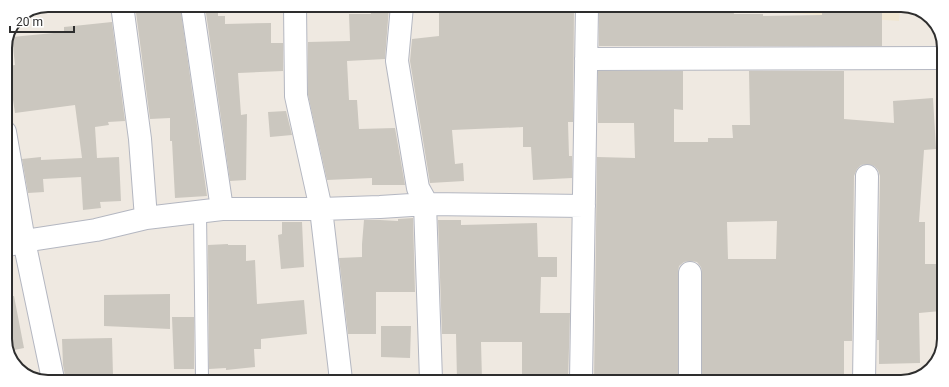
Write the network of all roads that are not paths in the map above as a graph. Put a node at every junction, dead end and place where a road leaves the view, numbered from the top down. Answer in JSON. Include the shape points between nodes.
{"nodes":[{"id":1,"x":123,"y":12,"type":"edge"},
{"id":2,"x":193,"y":12,"type":"edge"},
{"id":3,"x":295,"y":12,"type":"edge"},
{"id":4,"x":401,"y":12,"type":"edge"},
{"id":5,"x":587,"y":12,"type":"edge"},
{"id":6,"x":937,"y":58,"type":"edge"},
{"id":7,"x":586,"y":59,"type":"junction"},
{"id":8,"x":867,"y":176,"type":"dead end"},
{"id":9,"x":426,"y":204,"type":"junction"},
{"id":10,"x":584,"y":206,"type":"junction"},
{"id":11,"x":222,"y":209,"type":"junction"},
{"id":12,"x":320,"y":209,"type":"junction"},
{"id":13,"x":12,"y":210,"type":"edge"},
{"id":14,"x":200,"y":212,"type":"junction"},
{"id":15,"x":146,"y":218,"type":"junction"},
{"id":16,"x":15,"y":243,"type":"edge"},
{"id":17,"x":690,"y":273,"type":"dead end"},
{"id":18,"x":52,"y":375,"type":"edge"},
{"id":19,"x":202,"y":375,"type":"edge"},
{"id":20,"x":340,"y":375,"type":"edge"},
{"id":21,"x":430,"y":375,"type":"edge"},
{"id":22,"x":581,"y":375,"type":"edge"},
{"id":23,"x":690,"y":375,"type":"edge"},
{"id":24,"x":864,"y":375,"type":"edge"}],
"edges":[{"from":1,"to":15,"type":"street","via":[[140,139]]},
{"from":2,"to":11,"type":"street"},
{"from":3,"to":12,"type":"street","via":[[296,96]]},
{"from":4,"to":9,"type":"street","via":[[397,61],[418,188]]},
{"from":5,"to":7,"type":"street"},
{"from":6,"to":7,"type":"street"},
{"from":7,"to":10,"type":"street"},
{"from":8,"to":24,"type":"street"},
{"from":9,"to":10,"type":"street"},
{"from":9,"to":12,"type":"street"},
{"from":9,"to":21,"type":"street"},
{"from":10,"to":22,"type":"street"},
{"from":11,"to":12,"type":"street"},
{"from":11,"to":14,"type":"street"},
{"from":12,"to":20,"type":"street"},
{"from":13,"to":16,"type":"street"},
{"from":14,"to":15,"type":"street"},
{"from":14,"to":19,"type":"lane"},
{"from":15,"to":16,"type":"street","via":[[96,230]]},
{"from":16,"to":18,"type":"street"},
{"from":17,"to":23,"type":"street"}]}
